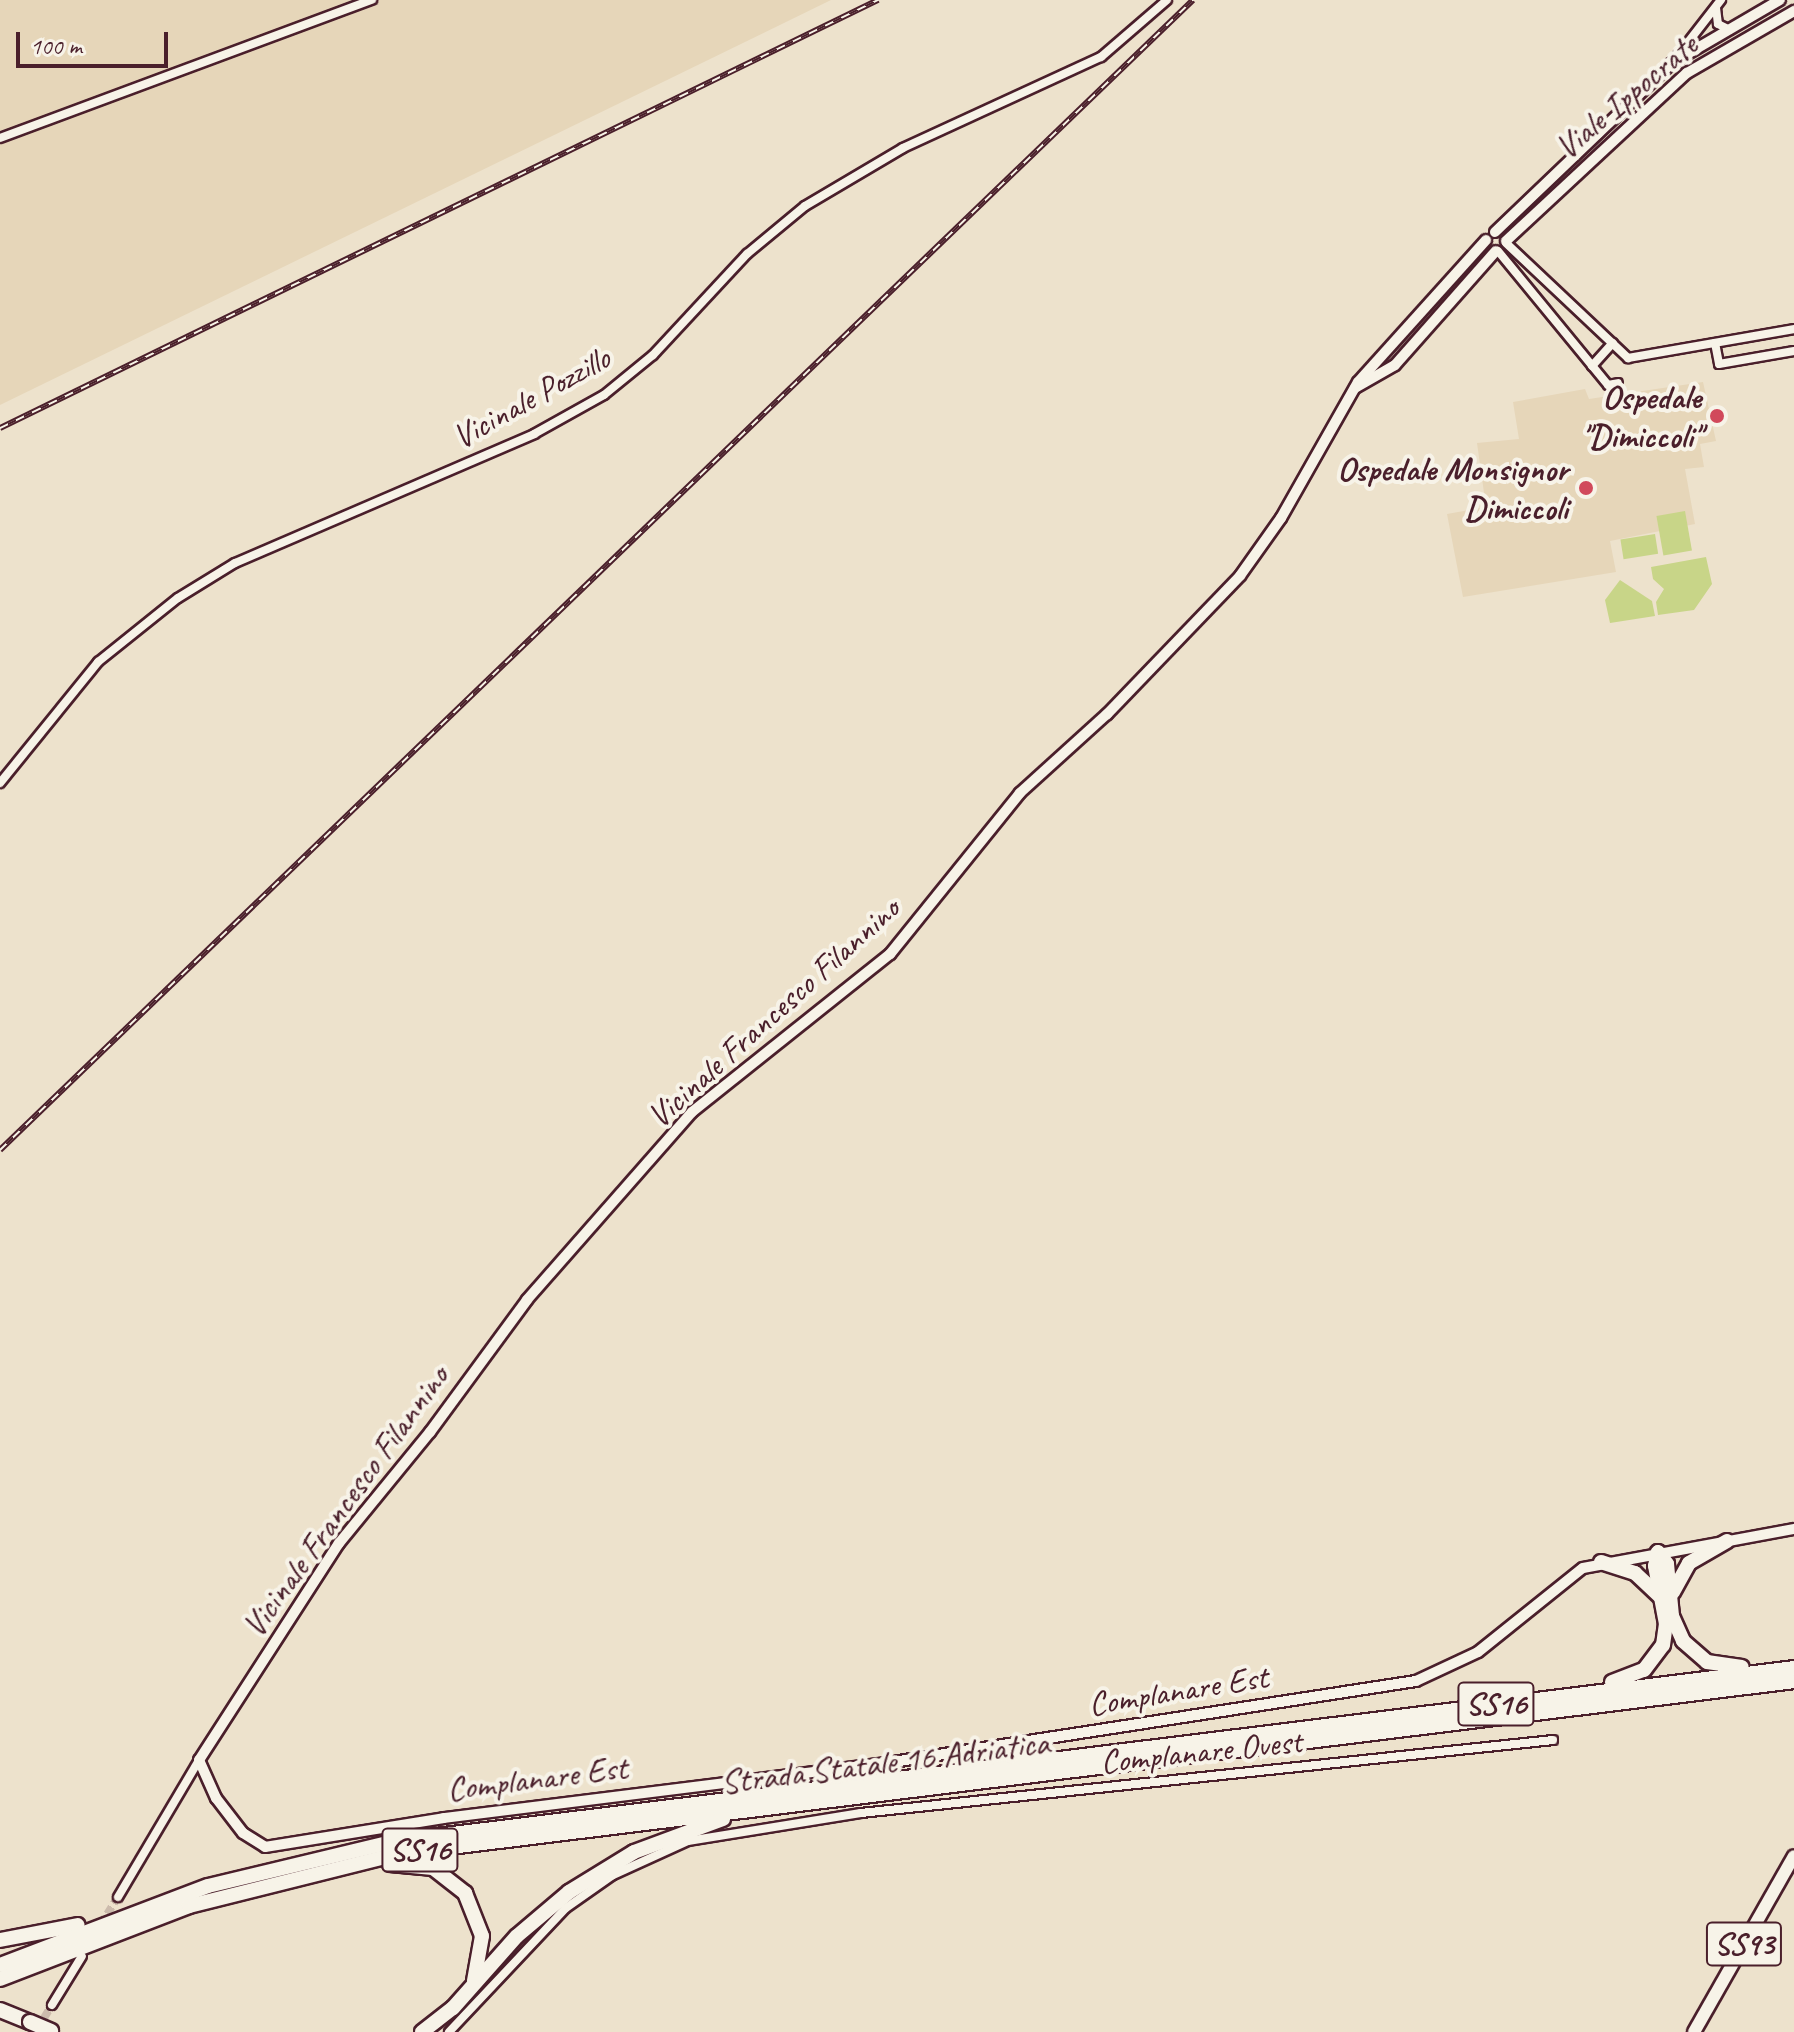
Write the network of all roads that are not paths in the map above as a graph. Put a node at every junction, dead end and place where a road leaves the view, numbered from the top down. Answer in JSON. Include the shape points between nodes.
{"nodes":[{"id":1,"x":372,"y":0,"type":"edge"},
{"id":2,"x":1167,"y":0,"type":"edge"},
{"id":3,"x":1780,"y":0,"type":"edge"},
{"id":4,"x":1718,"y":4,"type":"edge"},
{"id":5,"x":1794,"y":11,"type":"edge"},
{"id":6,"x":1731,"y":30,"type":"junction"},
{"id":7,"x":1672,"y":63,"type":"junction"},
{"id":8,"x":0,"y":138,"type":"edge"},
{"id":9,"x":1491,"y":236,"type":"junction"},
{"id":10,"x":1501,"y":246,"type":"junction"},
{"id":11,"x":1794,"y":329,"type":"edge"},
{"id":12,"x":1613,"y":343,"type":"junction"},
{"id":13,"x":1715,"y":343,"type":"junction"},
{"id":14,"x":1794,"y":351,"type":"edge"},
{"id":15,"x":1592,"y":366,"type":"junction"},
{"id":16,"x":1618,"y":383,"type":"dead end"},
{"id":17,"x":1355,"y":388,"type":"junction"},
{"id":18,"x":0,"y":783,"type":"edge"},
{"id":19,"x":1794,"y":1529,"type":"edge"},
{"id":20,"x":1727,"y":1541,"type":"junction"},
{"id":21,"x":1658,"y":1552,"type":"junction"},
{"id":22,"x":1601,"y":1562,"type":"junction"},
{"id":23,"x":1666,"y":1598,"type":"junction"},
{"id":24,"x":1794,"y":1668,"type":"edge"},
{"id":25,"x":1794,"y":1681,"type":"edge"},
{"id":26,"x":1493,"y":1704,"type":"junction"},
{"id":27,"x":1553,"y":1740,"type":"dead end"},
{"id":28,"x":1196,"y":1747,"type":"junction"},
{"id":29,"x":199,"y":1760,"type":"junction"},
{"id":30,"x":821,"y":1799,"type":"junction"},
{"id":31,"x":1794,"y":1856,"type":"edge"},
{"id":32,"x":267,"y":1883,"type":"junction"},
{"id":33,"x":118,"y":1897,"type":"tunnel mouth"},
{"id":34,"x":155,"y":1904,"type":"junction"},
{"id":35,"x":0,"y":1940,"type":"edge"},
{"id":36,"x":82,"y":1956,"type":"dead end"},
{"id":37,"x":0,"y":1965,"type":"edge"},
{"id":38,"x":0,"y":1979,"type":"edge"},
{"id":39,"x":470,"y":1989,"type":"junction"},
{"id":40,"x":52,"y":2005,"type":"tunnel mouth"},
{"id":41,"x":3,"y":2011,"type":"edge"},
{"id":42,"x":52,"y":2031,"type":"edge"},
{"id":43,"x":422,"y":2032,"type":"edge"},
{"id":44,"x":449,"y":2032,"type":"edge"},
{"id":45,"x":1694,"y":2032,"type":"edge"}],
"edges":[{"from":1,"to":8,"type":"street"},
{"from":2,"to":18,"type":"street","name":"Vicinale Pozzillo","via":[[1101,57],[903,148],[805,206],[747,254],[653,355],[604,395],[534,434],[235,563],[178,598],[98,662]]},
{"from":3,"to":6,"type":"street","name":"Viale Ippocrate"},
{"from":4,"to":6,"type":"street","via":[[1718,24]]},
{"from":4,"to":7,"type":"street"},
{"from":5,"to":10,"type":"street","name":"Viale Ippocrate","via":[[1687,73]]},
{"from":6,"to":7,"type":"street","name":"Viale Ippocrate"},
{"from":7,"to":9,"type":"street","name":"Viale Ippocrate"},
{"from":9,"to":10,"type":"street"},
{"from":9,"to":10,"type":"street"},
{"from":9,"to":17,"type":"street","name":"Viale Ippocrate"},
{"from":10,"to":12,"type":"street"},
{"from":10,"to":15,"type":"street"},
{"from":10,"to":17,"type":"street","name":"Viale Ippocrate","via":[[1395,365]]},
{"from":11,"to":13,"type":"street"},
{"from":12,"to":13,"type":"street","via":[[1628,358]]},
{"from":12,"to":15,"type":"street"},
{"from":13,"to":14,"type":"street","via":[[1719,364]]},
{"from":15,"to":16,"type":"street","via":[[1608,385]]},
{"from":17,"to":29,"type":"street","name":"Vicinale Francesco Filannino","via":[[1281,518],[1240,576],[1107,714],[1020,793],[890,954],[692,1112],[527,1300],[430,1432],[339,1543]]},
{"from":19,"to":20,"type":"street","name":"Complanare Est"},
{"from":20,"to":21,"type":"street","name":"Complanare Est"},
{"from":20,"to":23,"type":"highway","via":[[1685,1567]]},
{"from":21,"to":22,"type":"street","name":"Complanare Est"},
{"from":21,"to":23,"type":"highway","number":"SS16"},
{"from":22,"to":23,"type":"highway","via":[[1638,1574]]},
{"from":22,"to":29,"type":"street","name":"Complanare Est","via":[[1568,1576],[1478,1652],[1423,1680],[915,1758],[444,1818],[265,1847],[243,1833],[216,1798]]},
{"from":23,"to":24,"type":"highway","number":"SS16","via":[[1678,1635],[1702,1660],[1727,1667]]},
{"from":23,"to":26,"type":"highway","number":"SS16","via":[[1664,1642],[1638,1674]]},
{"from":24,"to":26,"type":"highway","name":"Strada Statale 16 Adriatica","number":"SS16"},
{"from":25,"to":28,"type":"highway","name":"Strada Statale 16 Adriatica","number":"SS16"},
{"from":26,"to":28,"type":"highway","name":"Strada Statale 16 Adriatica","number":"SS16"},
{"from":27,"to":44,"type":"street","name":"Complanare Ovest","via":[[861,1813],[688,1841],[613,1875],[566,1908]]},
{"from":28,"to":30,"type":"highway","name":"Strada Statale 16 Adriatica","number":"SS16"},
{"from":28,"to":34,"type":"highway","name":"Strada Statale 16 Adriatica","number":"SS16","via":[[396,1841],[263,1870]]},
{"from":29,"to":33,"type":"street","name":"Vicinale Francesco Filannino"},
{"from":30,"to":32,"type":"highway","name":"Strada Statale 16 Adriatica","number":"SS16","via":[[429,1849]]},
{"from":30,"to":39,"type":"highway","number":"SS16","via":[[692,1828],[616,1861],[536,1918]]},
{"from":31,"to":45,"type":"main road","number":"SS93"},
{"from":32,"to":38,"type":"highway","name":"Strada Statale 16 Adriatica","number":"SS16","via":[[121,1930]]},
{"from":32,"to":39,"type":"highway","number":"SS16","via":[[401,1862],[437,1870],[465,1893],[479,1919],[482,1953]]},
{"from":34,"to":35,"type":"highway","number":"SS16"},
{"from":34,"to":37,"type":"highway","name":"Strada Statale 16 Adriatica","number":"SS16"},
{"from":36,"to":40,"type":"street"},
{"from":39,"to":43,"type":"highway","number":"SS16"},
{"from":41,"to":42,"type":"highway","bridge":true}]}
